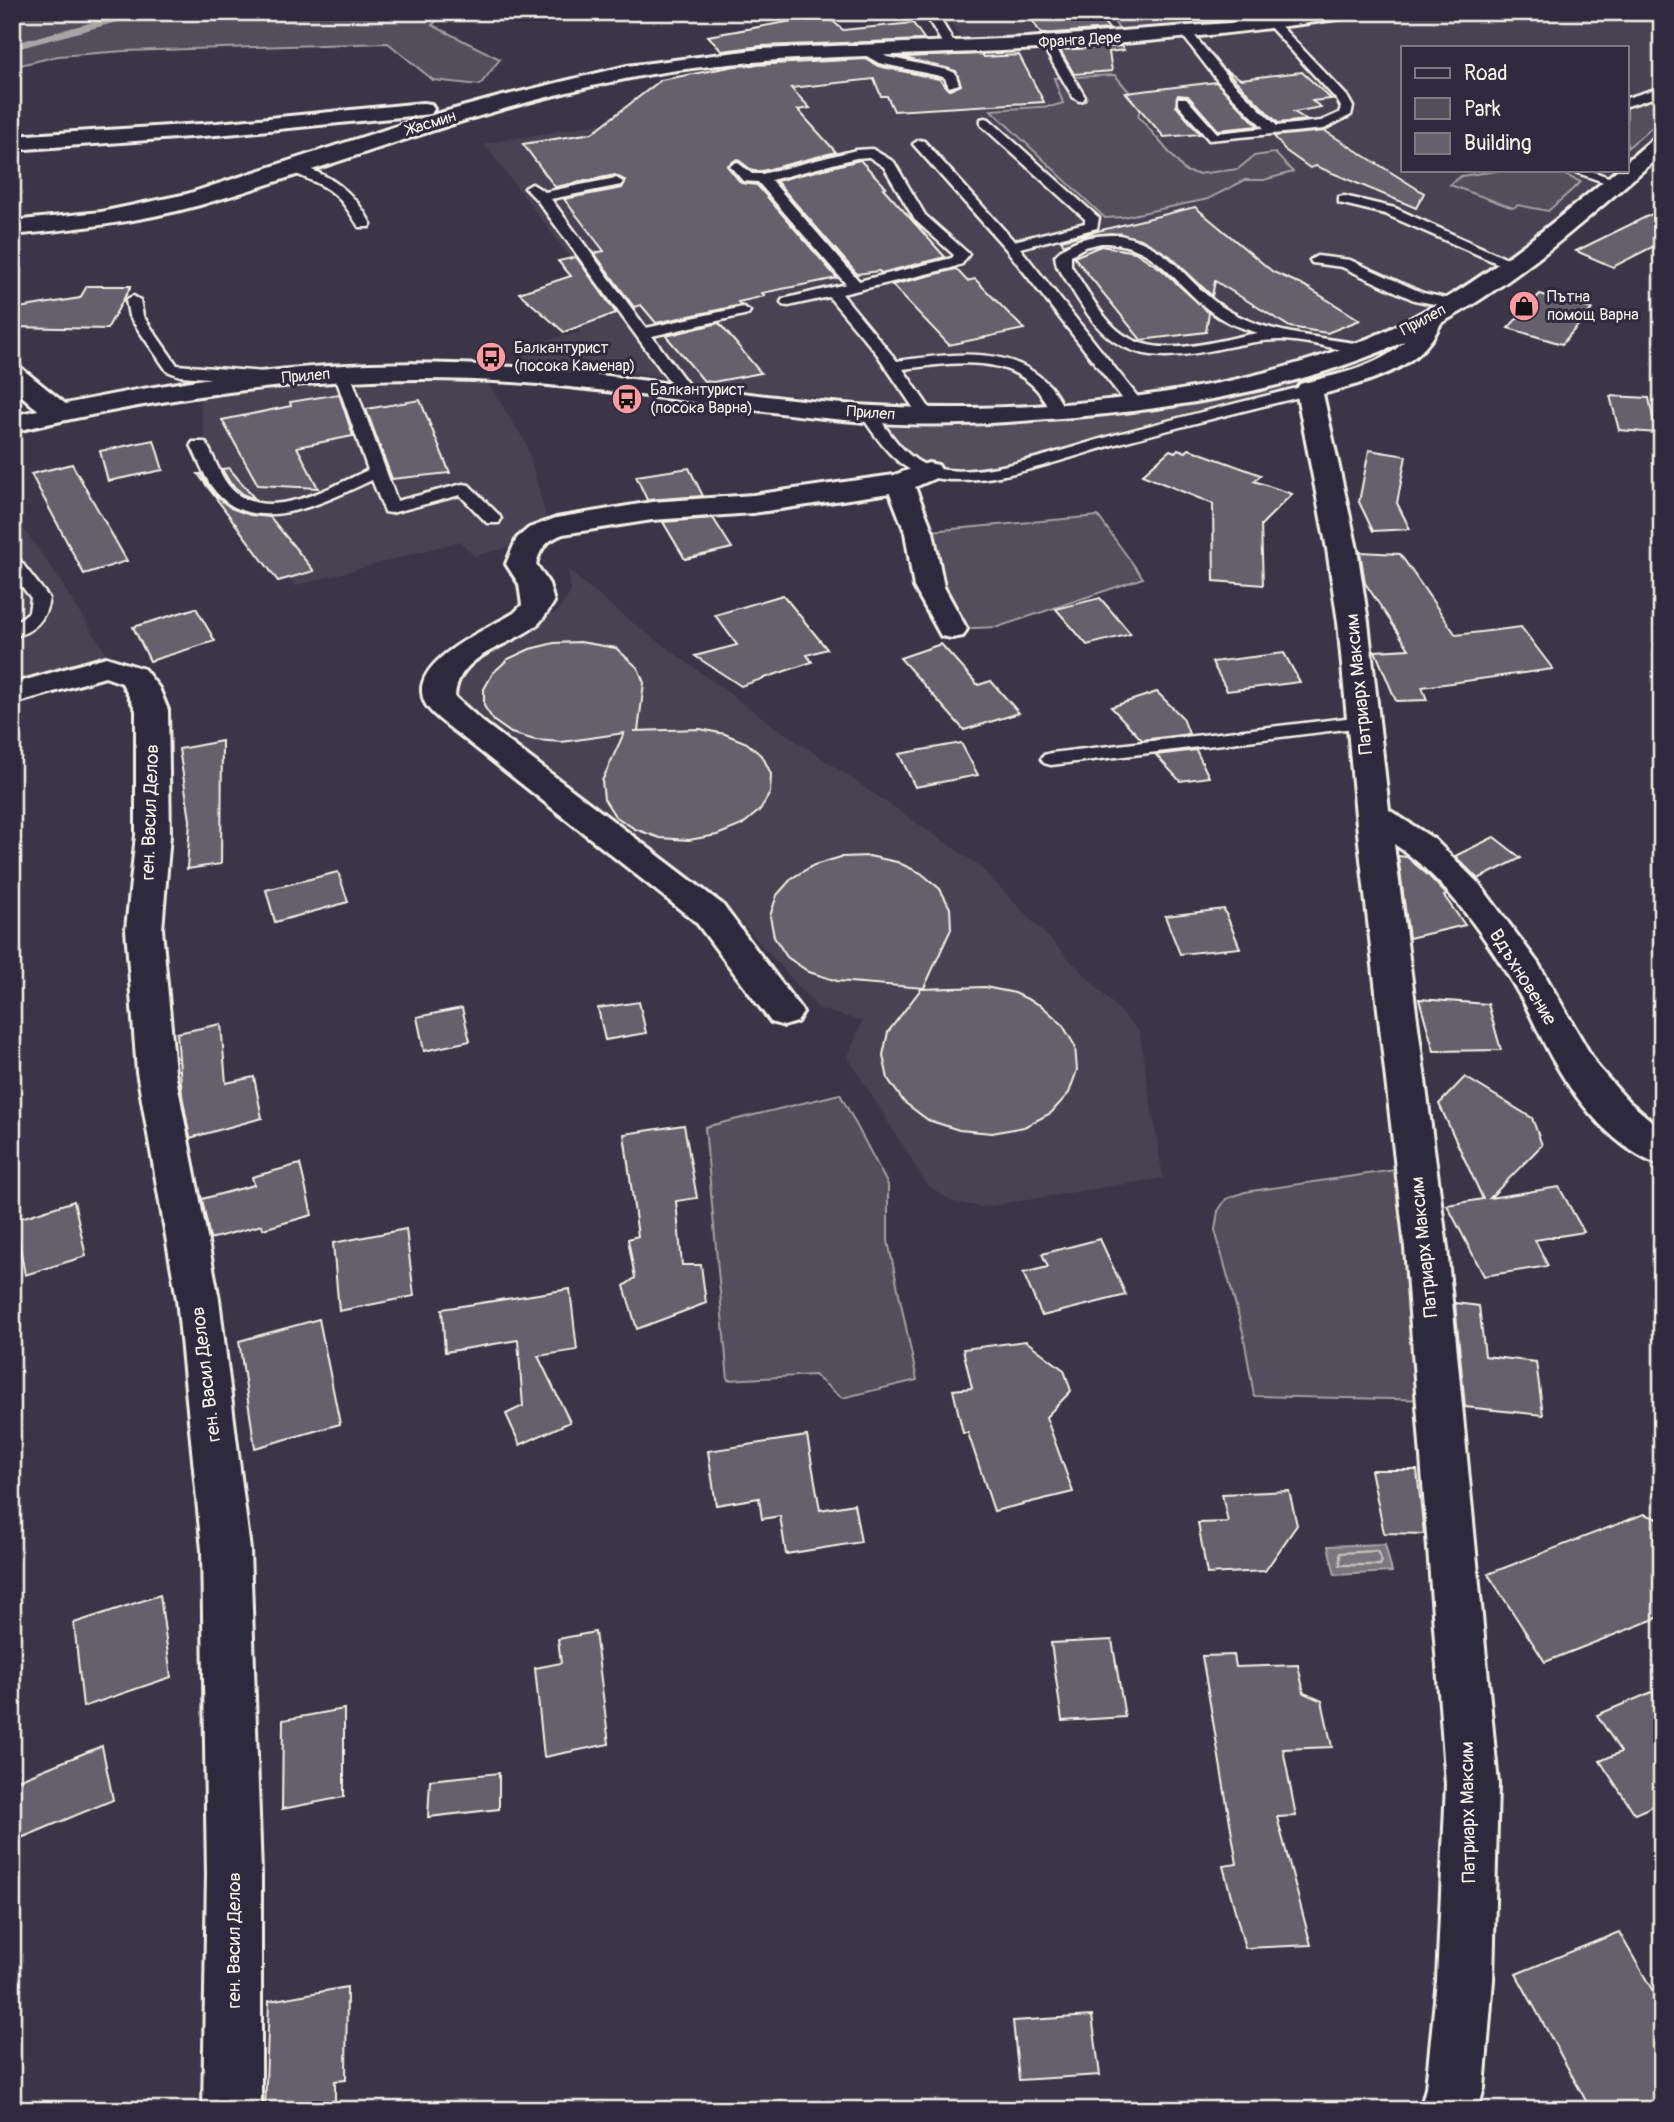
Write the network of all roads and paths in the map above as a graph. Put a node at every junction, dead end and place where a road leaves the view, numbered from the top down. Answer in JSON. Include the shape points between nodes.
{"nodes":[{"id":1,"x":930,"y":12,"type":"edge"},
{"id":2,"x":1344,"y":12,"type":"edge"},
{"id":3,"x":1273,"y":24,"type":"junction"},
{"id":4,"x":1186,"y":32,"type":"junction"},
{"id":5,"x":1047,"y":43,"type":"junction"},
{"id":6,"x":951,"y":47,"type":"junction"},
{"id":7,"x":862,"y":51,"type":"junction"},
{"id":8,"x":953,"y":84,"type":"dead end"},
{"id":9,"x":1662,"y":91,"type":"edge"},
{"id":10,"x":1079,"y":97,"type":"dead end"},
{"id":11,"x":506,"y":101,"type":"junction"},
{"id":12,"x":1182,"y":101,"type":"dead end"},
{"id":13,"x":1628,"y":102,"type":"edge"},
{"id":14,"x":985,"y":122,"type":"dead end"},
{"id":15,"x":1275,"y":131,"type":"junction"},
{"id":16,"x":12,"y":143,"type":"edge"},
{"id":17,"x":1662,"y":143,"type":"edge"},
{"id":18,"x":919,"y":144,"type":"dead end"},
{"id":19,"x":737,"y":166,"type":"dead end"},
{"id":20,"x":294,"y":168,"type":"junction"},
{"id":21,"x":1628,"y":171,"type":"edge"},
{"id":22,"x":1582,"y":172,"type":"edge"},
{"id":23,"x":1627,"y":172,"type":"edge"},
{"id":24,"x":762,"y":178,"type":"junction"},
{"id":25,"x":616,"y":181,"type":"dead end"},
{"id":26,"x":1615,"y":182,"type":"junction"},
{"id":27,"x":1344,"y":200,"type":"dead end"},
{"id":28,"x":364,"y":224,"type":"dead end"},
{"id":29,"x":12,"y":228,"type":"edge"},
{"id":30,"x":1011,"y":246,"type":"junction"},
{"id":31,"x":1317,"y":260,"type":"dead end"},
{"id":32,"x":1511,"y":264,"type":"junction"},
{"id":33,"x":856,"y":286,"type":"junction"},
{"id":34,"x":833,"y":292,"type":"junction"},
{"id":35,"x":133,"y":300,"type":"dead end"},
{"id":36,"x":788,"y":302,"type":"dead end"},
{"id":37,"x":1454,"y":304,"type":"junction"},
{"id":38,"x":743,"y":311,"type":"dead end"},
{"id":39,"x":1430,"y":318,"type":"junction"},
{"id":40,"x":644,"y":333,"type":"junction"},
{"id":41,"x":1280,"y":336,"type":"junction"},
{"id":42,"x":1362,"y":349,"type":"junction"},
{"id":43,"x":893,"y":366,"type":"junction"},
{"id":44,"x":342,"y":373,"type":"junction"},
{"id":45,"x":12,"y":374,"type":"edge"},
{"id":46,"x":276,"y":378,"type":"junction"},
{"id":47,"x":1309,"y":390,"type":"junction"},
{"id":48,"x":687,"y":394,"type":"junction"},
{"id":49,"x":1135,"y":404,"type":"junction"},
{"id":50,"x":1058,"y":411,"type":"junction"},
{"id":51,"x":60,"y":412,"type":"junction"},
{"id":52,"x":869,"y":415,"type":"junction"},
{"id":53,"x":927,"y":416,"type":"junction"},
{"id":54,"x":12,"y":424,"type":"edge"},
{"id":55,"x":199,"y":445,"type":"dead end"},
{"id":56,"x":377,"y":472,"type":"junction"},
{"id":57,"x":914,"y":477,"type":"junction"},
{"id":58,"x":493,"y":519,"type":"dead end"},
{"id":59,"x":12,"y":562,"type":"edge"},
{"id":60,"x":952,"y":629,"type":"dead end"},
{"id":61,"x":12,"y":632,"type":"edge"},
{"id":62,"x":12,"y":694,"type":"edge"},
{"id":63,"x":1363,"y":723,"type":"junction"},
{"id":64,"x":1051,"y":759,"type":"dead end"},
{"id":65,"x":1373,"y":815,"type":"junction"},
{"id":66,"x":784,"y":1012,"type":"dead end"},
{"id":67,"x":1662,"y":1150,"type":"edge"},
{"id":68,"x":1462,"y":2102,"type":"edge"},
{"id":69,"x":232,"y":2110,"type":"edge"}],
"edges":[{"from":1,"to":6,"type":"lane"},
{"from":2,"to":3,"type":"street","name":"Франга Дере"},
{"from":3,"to":4,"type":"street","name":"Франга Дере"},
{"from":3,"to":15,"type":"lane","via":[[1347,107],[1345,115],[1325,125]]},
{"from":4,"to":5,"type":"street","name":"Франга Дере"},
{"from":4,"to":15,"type":"lane","via":[[1225,82]]},
{"from":5,"to":6,"type":"street","name":"Франга Дере"},
{"from":5,"to":10,"type":"lane"},
{"from":6,"to":7,"type":"street","name":"Франга Дере"},
{"from":7,"to":8,"type":"lane","via":[[944,73],[951,76]]},
{"from":7,"to":11,"type":"street","name":"Жасмин","via":[[761,55],[668,66]]},
{"from":9,"to":13,"type":"lane"},
{"from":11,"to":16,"type":"street"},
{"from":11,"to":20,"type":"street","name":"Жасмин"},
{"from":12,"to":15,"type":"lane","via":[[1214,137]]},
{"from":14,"to":30,"type":"lane","via":[[1091,218],[1092,225],[1083,229]]},
{"from":17,"to":21,"type":"street","name":"Прилеп"},
{"from":18,"to":30,"type":"lane"},
{"from":19,"to":24,"type":"lane","via":[[748,178]]},
{"from":20,"to":28,"type":"lane","via":[[340,188],[353,200]]},
{"from":20,"to":29,"type":"street","name":"Жасмин","via":[[192,200],[101,219]]},
{"from":22,"to":26,"type":"lane"},
{"from":23,"to":26,"type":"street","name":"Прилеп"},
{"from":24,"to":33,"type":"lane"},
{"from":24,"to":33,"type":"lane","via":[[872,153],[889,165],[920,217],[962,254],[946,265]]},
{"from":25,"to":40,"type":"lane","via":[[537,192]]},
{"from":26,"to":32,"type":"street","name":"Прилеп","via":[[1565,226]]},
{"from":27,"to":32,"type":"lane","via":[[1390,211]]},
{"from":30,"to":49,"type":"lane"},
{"from":31,"to":37,"type":"lane","via":[[1345,263],[1419,297]]},
{"from":32,"to":37,"type":"street","name":"Прилеп"},
{"from":33,"to":34,"type":"lane"},
{"from":34,"to":36,"type":"lane"},
{"from":34,"to":43,"type":"lane"},
{"from":35,"to":46,"type":"lane","via":[[136,316],[172,368]]},
{"from":37,"to":39,"type":"street","name":"Прилеп"},
{"from":38,"to":40,"type":"lane"},
{"from":39,"to":42,"type":"street","name":"Прилеп"},
{"from":39,"to":47,"type":"street","via":[[1427,333],[1386,367]]},
{"from":40,"to":48,"type":"lane"},
{"from":41,"to":41,"type":"lane","via":[[1218,311],[1157,252],[1140,243],[1096,240],[1072,246],[1062,256],[1064,266],[1114,334],[1133,346],[1153,351],[1198,349]]},
{"from":41,"to":42,"type":"lane"},
{"from":42,"to":49,"type":"street","name":"Прилеп","via":[[1210,393]]},
{"from":43,"to":50,"type":"lane","via":[[956,360],[1015,364],[1050,394]]},
{"from":43,"to":53,"type":"lane"},
{"from":44,"to":46,"type":"street","name":"Прилеп"},
{"from":44,"to":48,"type":"street","name":"Прилеп","via":[[476,372]]},
{"from":44,"to":56,"type":"lane"},
{"from":45,"to":51,"type":"street"},
{"from":46,"to":51,"type":"street","name":"Прилеп"},
{"from":47,"to":57,"type":"lane","via":[[1114,440],[1040,464]]},
{"from":47,"to":63,"type":"street","name":"Патриарх Максим","via":[[1342,549]]},
{"from":48,"to":52,"type":"street","name":"Прилеп"},
{"from":49,"to":50,"type":"street","name":"Прилеп"},
{"from":50,"to":53,"type":"street","name":"Прилеп"},
{"from":51,"to":54,"type":"street","name":"Прилеп"},
{"from":52,"to":53,"type":"street","name":"Прилеп"},
{"from":52,"to":57,"type":"lane","via":[[908,460]]},
{"from":55,"to":56,"type":"lane","via":[[225,493],[266,509],[302,504]]},
{"from":56,"to":58,"type":"lane","via":[[391,508],[463,489]]},
{"from":57,"to":60,"type":"street","via":[[929,587]]},
{"from":57,"to":66,"type":"street","via":[[753,504],[652,511],[539,534],[527,544],[521,564],[539,602],[528,618],[447,667],[437,686],[439,700],[472,729],[709,913]]},
{"from":59,"to":61,"type":"lane","via":[[40,598],[38,614]]},
{"from":62,"to":69,"type":"street","name":"ген. Васил Делов","via":[[106,667],[133,676],[152,710],[153,835],[144,929],[156,1072],[198,1299],[226,1550],[234,1874]]},
{"from":63,"to":64,"type":"lane"},
{"from":63,"to":65,"type":"street","name":"Патриарх Максим"},
{"from":65,"to":67,"type":"street","name":"Вдъхновение","via":[[1424,848],[1454,879],[1536,990],[1574,1063],[1602,1099]]},
{"from":65,"to":68,"type":"street","name":"Патриарх Максим","via":[[1426,1248],[1472,1784]]}]}
